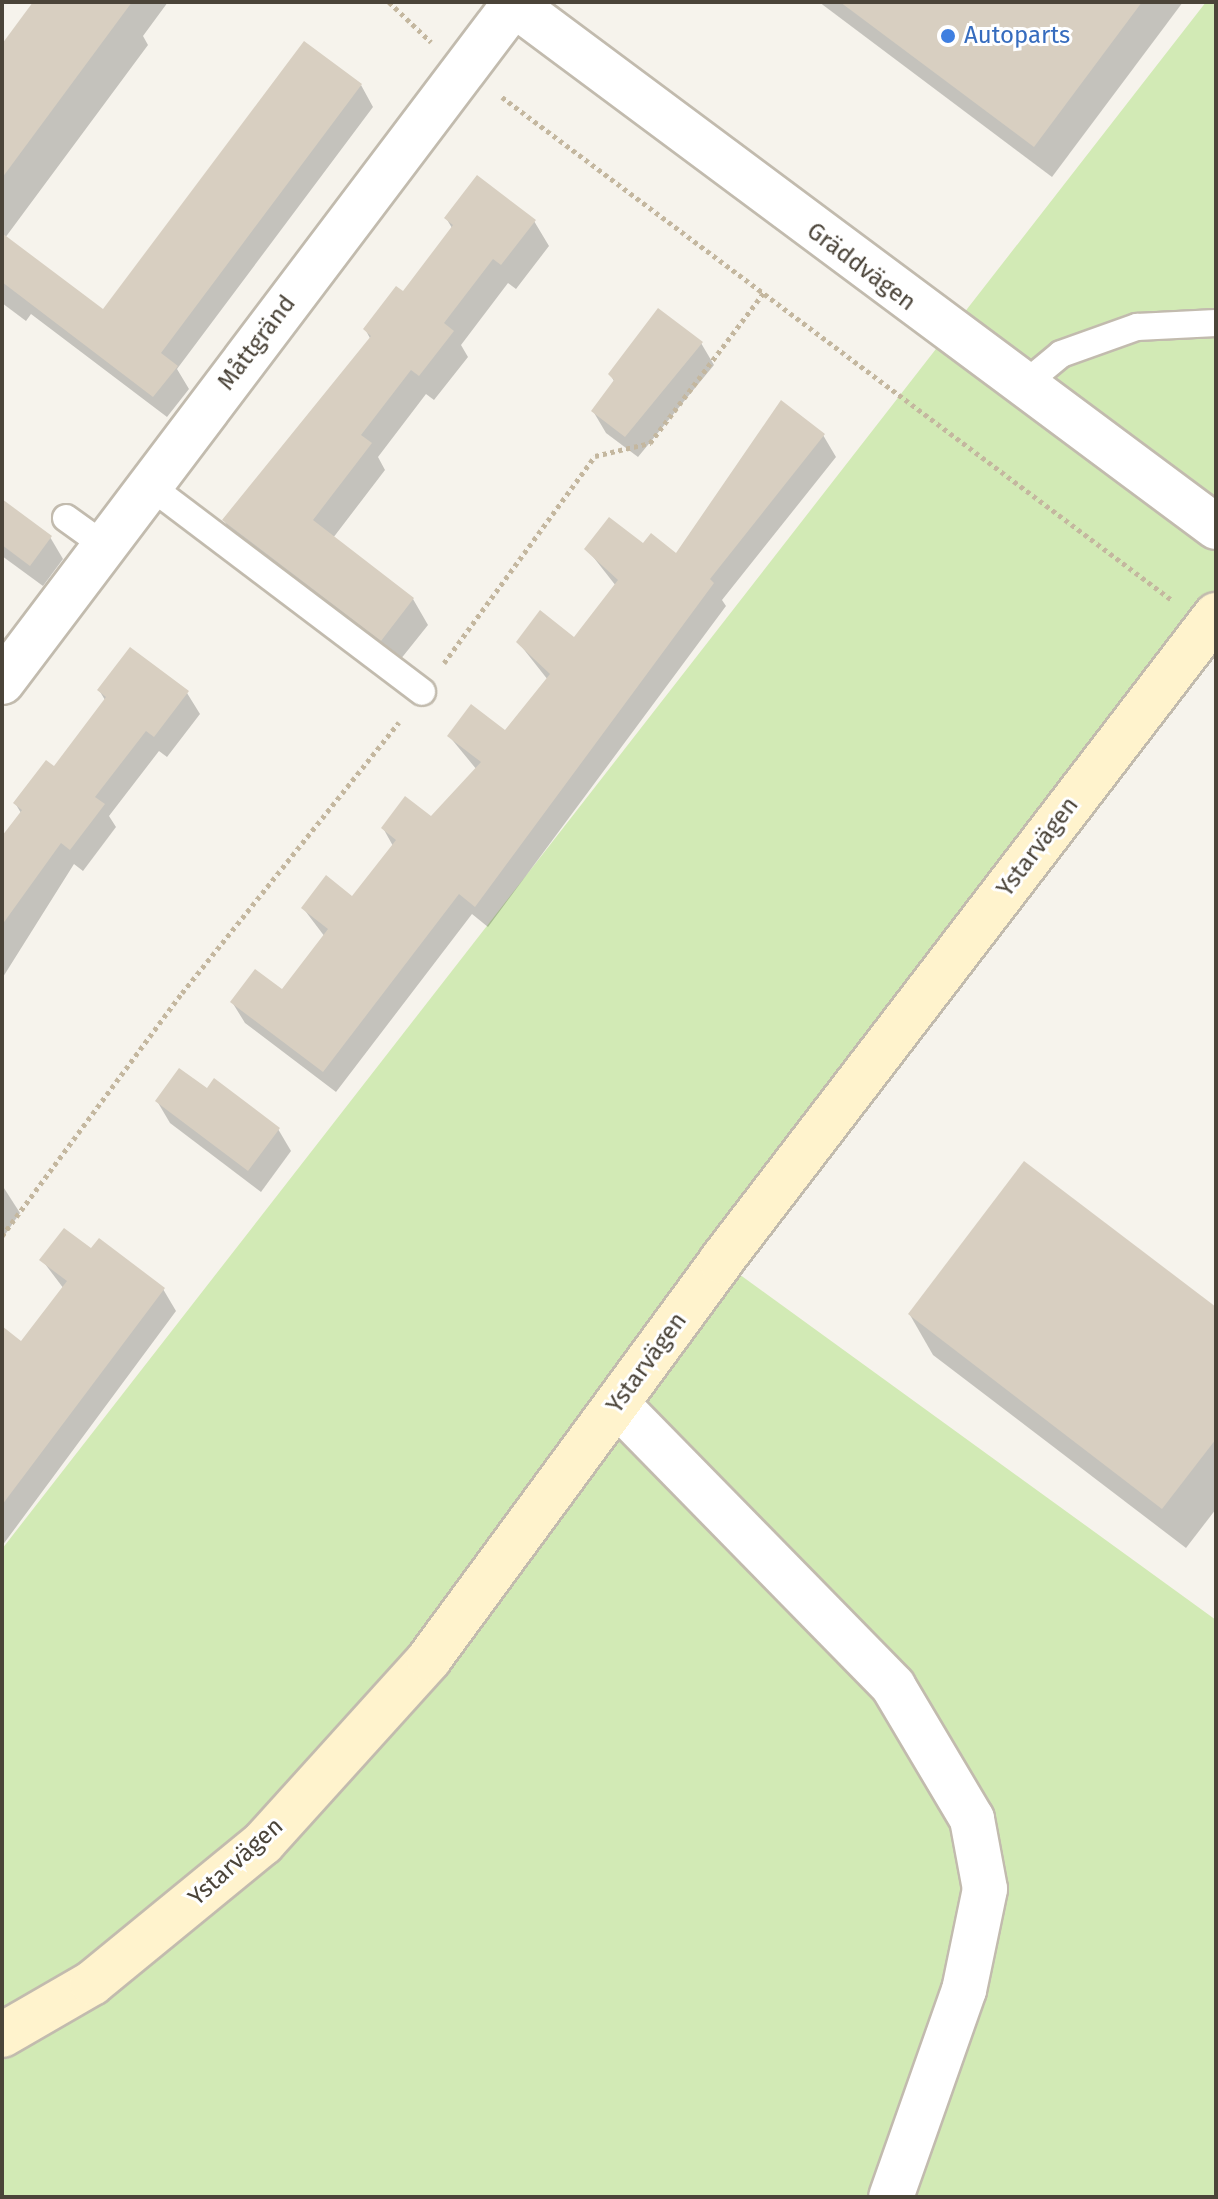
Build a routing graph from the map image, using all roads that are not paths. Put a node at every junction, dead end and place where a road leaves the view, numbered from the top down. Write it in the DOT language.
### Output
graph roads {
  1 [pos="513,3"];
  2 [pos="1216,323"];
  3 [pos="1020,388"];
  4 [pos="150,486"];
  5 [pos="66,518"];
  6 [pos="1216,527"];
  7 [pos="105,546"];
  8 [pos="1212,620"];
  9 [pos="2,682"];
  10 [pos="422,692"];
  11 [pos="617,1404"];
  12 [pos="2,2035"];
  13 [pos="891,2197"];
  1 -- 3 [label="street, Gräddvägen"];
  1 -- 4 [label="street, Måttgränd"];
  2 -- 3 [label="lane"];
  3 -- 6 [label="street, Gräddvägen"];
  4 -- 7 [label="street, Måttgränd"];
  4 -- 10 [label="lane"];
  5 -- 7 [label="lane"];
  7 -- 9 [label="street, Måttgränd"];
  8 -- 11 [label="street, Ystarvägen"];
  11 -- 12 [label="street, Ystarvägen"];
  11 -- 13 [label="street"];
}
